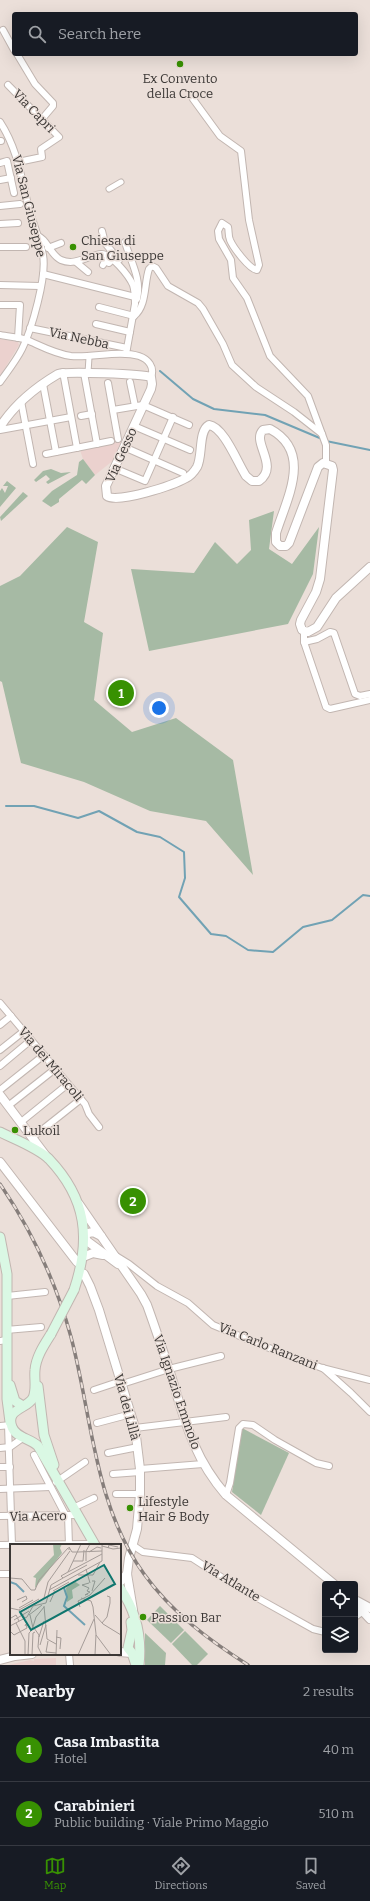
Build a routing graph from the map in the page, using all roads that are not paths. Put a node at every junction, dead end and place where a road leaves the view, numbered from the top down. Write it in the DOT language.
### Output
graph roads {
  1 [pos="3,30"];
  2 [pos="12,46"];
  3 [pos="18,56"];
  4 [pos="8,85"];
  5 [pos="193,99"];
  6 [pos="42,119"];
  7 [pos="0,123"];
  8 [pos="18,162"];
  9 [pos="0,163"];
  10 [pos="11,178"];
  11 [pos="0,180"];
  12 [pos="121,182"];
  13 [pos="109,189"];
  14 [pos="14,193"];
  15 [pos="20,204"];
  16 [pos="0,206"];
  17 [pos="18,223"];
  18 [pos="0,224"];
  19 [pos="102,231"];
  20 [pos="38,236"];
  21 [pos="125,242"];
  22 [pos="61,243"];
  23 [pos="0,247"];
  24 [pos="26,247"];
  25 [pos="48,248"];
  26 [pos="113,259"];
  27 [pos="76,262"];
  28 [pos="103,265"];
  29 [pos="88,272"];
  30 [pos="43,274"];
  31 [pos="0,285"];
  32 [pos="132,285"];
  33 [pos="40,286"];
  34 [pos="135,296"];
  35 [pos="135,304"];
  36 [pos="0,305"];
  37 [pos="99,307"];
  38 [pos="134,316"];
  39 [pos="96,324"];
  40 [pos="30,328"];
  41 [pos="130,332"];
  42 [pos="0,335"];
  43 [pos="18,338"];
  44 [pos="26,340"];
  45 [pos="127,351"];
  46 [pos="89,357"];
  47 [pos="63,372"];
  48 [pos="86,373"];
  49 [pos="151,377"];
  50 [pos="0,382"];
  51 [pos="130,382"];
  52 [pos="108,383"];
  53 [pos="43,384"];
  54 [pos="21,402"];
  55 [pos="139,406"];
  56 [pos="113,410"];
  57 [pos="92,414"];
  58 [pos="81,416"];
  59 [pos="71,417"];
  60 [pos="173,418"];
  61 [pos="50,421"];
  62 [pos="26,425"];
  63 [pos="189,425"];
  64 [pos="134,426"];
  65 [pos="0,427"];
  66 [pos="0,430"];
  67 [pos="322,434"];
  68 [pos="118,439"];
  69 [pos="163,439"];
  70 [pos="111,441"];
  71 [pos="97,444"];
  72 [pos="124,447"];
  73 [pos="76,448"];
  74 [pos="190,450"];
  75 [pos="56,452"];
  76 [pos="46,454"];
  77 [pos="154,460"];
  78 [pos="326,463"];
  79 [pos="33,464"];
  80 [pos="114,468"];
  81 [pos="186,474"];
  82 [pos="370,567"];
  83 [pos="304,632"];
  84 [pos="304,642"];
  85 [pos="370,694"];
  86 [pos="370,700"];
  87 [pos="0,1003"];
  88 [pos="11,1016"];
  89 [pos="0,1025"];
  90 [pos="24,1031"];
  91 [pos="31,1040"];
  92 [pos="0,1050"];
  93 [pos="44,1055"];
  94 [pos="0,1066"];
  95 [pos="55,1069"];
  96 [pos="68,1084"];
  97 [pos="0,1090"];
  98 [pos="0,1095"];
  99 [pos="81,1099"];
  100 [pos="8,1106"];
  101 [pos="21,1122"];
  102 [pos="99,1127"];
  103 [pos="0,1132"];
  104 [pos="33,1137"];
  105 [pos="48,1158"];
  106 [pos="0,1162"];
  107 [pos="78,1203"];
  108 [pos="84,1234"];
  109 [pos="102,1236"];
  110 [pos="0,1237"];
  111 [pos="110,1255"];
  112 [pos="80,1260"];
  113 [pos="84,1274"];
  114 [pos="45,1292"];
  115 [pos="4,1298"];
  116 [pos="4,1324"];
  117 [pos="41,1328"];
  118 [pos="3,1341"];
  119 [pos="222,1356"];
  120 [pos="38,1360"];
  121 [pos="169,1368"];
  122 [pos="322,1368"];
  123 [pos="7,1371"];
  124 [pos="370,1380"];
  125 [pos="122,1382"];
  126 [pos="94,1390"];
  127 [pos="24,1406"];
  128 [pos="370,1412"];
  129 [pos="131,1414"];
  130 [pos="226,1417"];
  131 [pos="42,1419"];
  132 [pos="185,1421"];
  133 [pos="97,1423"];
  134 [pos="10,1425"];
  135 [pos="0,1426"];
  136 [pos="135,1428"];
  137 [pos="25,1437"];
  138 [pos="10,1447"];
  139 [pos="138,1447"];
  140 [pos="0,1448"];
  141 [pos="108,1453"];
  142 [pos="34,1455"];
  143 [pos="85,1462"];
  144 [pos="203,1464"];
  145 [pos="10,1466"];
  146 [pos="329,1466"];
  147 [pos="0,1467"];
  148 [pos="140,1471"];
  149 [pos="113,1474"];
  150 [pos="58,1480"];
  151 [pos="50,1487"];
  152 [pos="0,1489"];
  153 [pos="11,1489"];
  154 [pos="116,1494"];
  155 [pos="140,1494"];
  156 [pos="226,1495"];
  157 [pos="94,1498"];
  158 [pos="71,1514"];
  159 [pos="0,1516"];
  160 [pos="12,1516"];
  161 [pos="0,1544"];
  162 [pos="12,1544"];
  163 [pos="69,1544"];
  164 [pos="94,1544"];
  165 [pos="134,1546"];
  166 [pos="127,1574"];
  167 [pos="121,1581"];
  168 [pos="330,1581"];
  169 [pos="121,1590"];
  170 [pos="121,1595"];
  171 [pos="358,1603"];
  172 [pos="366,1610"];
  173 [pos="135,1616"];
  174 [pos="370,1619"];
  175 [pos="322,1631"];
  176 [pos="132,1647"];
  177 [pos="121,1652"];
  178 [pos="15,1655"];
  179 [pos="69,1655"];
  180 [pos="1,1659"];
  181 [pos="70,1665"];
  182 [pos="136,1665"];
  183 [pos="139,1665"];
  1 -- 2 [label="street"];
  3 -- 6 [label="street"];
  4 -- 6 [label="street, Via Capri"];
  5 -- 67 [label="street"];
  6 -- 8 [label="street, Via Capri"];
  7 -- 8 [label="street, Via San Giuseppe"];
  8 -- 20 [label="street, Via San Giuseppe"];
  9 -- 10 [label="street"];
  10 -- 11 [label="street"];
  10 -- 14 [label="street"];
  12 -- 13 [label="street"];
  15 -- 16 [label="street"];
  17 -- 18 [label="street"];
  19 -- 32 [label="street"];
  20 -- 25 [label="street"];
  20 -- 30 [label="street, Via San Giuseppe"];
  21 -- 35 [label="street"];
  22 -- 25 [label="street"];
  23 -- 24 [label="street"];
  25 -- 27 [label="street"];
  26 -- 27 [label="street"];
  26 -- 28 [label="street"];
  26 -- 32 [label="street"];
  27 -- 29 [label="street"];
  30 -- 33 [label="street, Via San Giuseppe"];
  30 -- 34 [label="street"];
  31 -- 33 [label="street"];
  32 -- 34 [label="street"];
  33 -- 40 [label="street, Via San Giuseppe"];
  34 -- 35 [label="street"];
  35 -- 38 [label="street"];
  36 -- 43 [label="street"];
  37 -- 38 [label="street"];
  38 -- 41 [label="street"];
  38 -- 67 [label="street"];
  39 -- 41 [label="street"];
  40 -- 44 [label="street, Via San Giuseppe"];
  40 -- 45 [label="street, Via Nebba"];
  41 -- 45 [label="street"];
  42 -- 43 [label="street"];
  43 -- 44 [label="street"];
  44 -- 46 [label="street"];
  44 -- 50 [label="street, Via San Giuseppe"];
  45 -- 46 [label="street"];
  45 -- 49 [label="street, Via Nebba"];
  46 -- 48 [label="street"];
  47 -- 48 [label="street"];
  47 -- 53 [label="street"];
  47 -- 59 [label="street"];
  48 -- 49 [label="street"];
  48 -- 57 [label="street"];
  49 -- 55 [label="street, Via Gesso"];
  51 -- 55 [label="street"];
  52 -- 56 [label="street"];
  53 -- 54 [label="street"];
  53 -- 61 [label="street"];
  54 -- 62 [label="street"];
  54 -- 65 [label="street"];
  55 -- 56 [label="street"];
  55 -- 60 [label="street"];
  55 -- 64 [label="street, Via Gesso"];
  56 -- 68 [label="street"];
  57 -- 58 [label="street"];
  57 -- 71 [label="street"];
  59 -- 61 [label="street"];
  59 -- 73 [label="street"];
  60 -- 63 [label="street"];
  60 -- 69 [label="street"];
  61 -- 62 [label="street"];
  61 -- 75 [label="street"];
  62 -- 66 [label="street"];
  62 -- 79 [label="street"];
  64 -- 69 [label="street"];
  64 -- 72 [label="street, Via Gesso"];
  67 -- 78 [label="street"];
  69 -- 74 [label="street"];
  69 -- 77 [label="street"];
  70 -- 71 [label="street"];
  71 -- 73 [label="street"];
  72 -- 77 [label="street"];
  72 -- 80 [label="street, Via Gesso"];
  73 -- 75 [label="street"];
  75 -- 76 [label="street"];
  77 -- 80 [label="street"];
  77 -- 81 [label="street"];
  78 -- 81 [label="street"];
  78 -- 83 [label="street"];
  80 -- 81 [label="street, Via Gesso"];
  82 -- 83 [label="street"];
  83 -- 84 [label="street"];
  84 -- 85 [label="street"];
  84 -- 86 [label="street"];
  87 -- 88 [label="street, Via dei Miracoli"];
  88 -- 89 [label="street"];
  88 -- 90 [label="street, Via dei Miracoli"];
  90 -- 91 [label="street, Via dei Miracoli"];
  90 -- 92 [label="street"];
  91 -- 93 [label="street, Via dei Miracoli"];
  91 -- 94 [label="street"];
  93 -- 95 [label="street, Via dei Miracoli"];
  93 -- 97 [label="street"];
  95 -- 96 [label="street, Via dei Miracoli"];
  95 -- 100 [label="street"];
  96 -- 99 [label="street, Via dei Miracoli"];
  96 -- 101 [label="street"];
  98 -- 100 [label="street"];
  99 -- 102 [label="street, Via dei Miracoli"];
  99 -- 104 [label="street"];
  100 -- 101 [label="street"];
  101 -- 104 [label="street"];
  103 -- 105 [label="main road"];
  104 -- 105 [label="street"];
  105 -- 107 [label="main road"];
  106 -- 112 [label="street"];
  107 -- 108 [label="main road"];
  107 -- 109 [label="street"];
  108 -- 109 [label="street"];
  108 -- 111 [label="street"];
  108 -- 112 [label="main road"];
  109 -- 111 [label="street"];
  110 -- 115 [label="main road"];
  111 -- 112 [label="street"];
  111 -- 121 [label="street, Via Ignazio Emmolo"];
  111 -- 122 [label="street, Via Carlo Ranzani"];
  112 -- 120 [label="main road, bridge"];
  113 -- 125 [label="street, Via dei Lillà"];
  114 -- 115 [label="street"];
  115 -- 116 [label="main road"];
  116 -- 117 [label="street"];
  116 -- 118 [label="main road"];
  118 -- 123 [label="main road"];
  119 -- 121 [label="street"];
  120 -- 127 [label="main road"];
  120 -- 131 [label="main road"];
  121 -- 125 [label="street"];
  121 -- 132 [label="street, Via Ignazio Emmolo"];
  122 -- 124 [label="street, Via Carlo Ranzani"];
  122 -- 128 [label="street"];
  123 -- 127 [label="main road"];
  123 -- 134 [label="main road"];
  125 -- 126 [label="street"];
  125 -- 129 [label="street, Via dei Lillà"];
  127 -- 131 [label="main road"];
  127 -- 134 [label="main road"];
  129 -- 133 [label="street"];
  129 -- 136 [label="street, Via dei Lillà"];
  130 -- 132 [label="street"];
  131 -- 137 [label="main road"];
  131 -- 150 [label="main road"];
  132 -- 136 [label="street"];
  132 -- 144 [label="street, Via Ignazio Emmolo"];
  134 -- 135 [label="street"];
  134 -- 137 [label="main road"];
  134 -- 138 [label="street"];
  136 -- 139 [label="street, Via dei Lillà"];
  137 -- 138 [label="street"];
  137 -- 150 [label="main road"];
  138 -- 140 [label="street"];
  138 -- 145 [label="street"];
  139 -- 141 [label="street"];
  139 -- 148 [label="street, Via dei Lillà"];
  142 -- 151 [label="street"];
  143 -- 150 [label="street"];
  144 -- 148 [label="street"];
  144 -- 156 [label="street, Via Ignazio Emmolo"];
  145 -- 147 [label="street"];
  145 -- 153 [label="street"];
  146 -- 156 [label="street"];
  148 -- 149 [label="street"];
  148 -- 155 [label="street, Via dei Lillà"];
  150 -- 151 [label="street"];
  150 -- 158 [label="main road"];
  151 -- 153 [label="street"];
  151 -- 158 [label="street"];
  152 -- 153 [label="street"];
  153 -- 160 [label="street"];
  154 -- 155 [label="street"];
  155 -- 165 [label="street, Via dei Lillà"];
  156 -- 168 [label="street, Via Ignazio Emmolo"];
  157 -- 158 [label="street"];
  158 -- 160 [label="street, Via Acero"];
  158 -- 163 [label="street"];
  158 -- 164 [label="main road"];
  159 -- 160 [label="street, Via Acero"];
  160 -- 162 [label="street"];
  161 -- 162 [label="street"];
  165 -- 166 [label="street, Via dei Lillà"];
  165 -- 175 [label="street, Via Atlante"];
  166 -- 167 [label="street"];
  166 -- 173 [label="street, Via dei Lillà"];
  169 -- 173 [label="main road"];
  170 -- 176 [label="main road"];
  171 -- 172 [label="street"];
  172 -- 174 [label="street"];
  173 -- 176 [label="main road"];
  176 -- 177 [label="street"];
  176 -- 182 [label="main road"];
  176 -- 183 [label="main road"];
  178 -- 180 [label="street"];
  179 -- 181 [label="street"];
}
